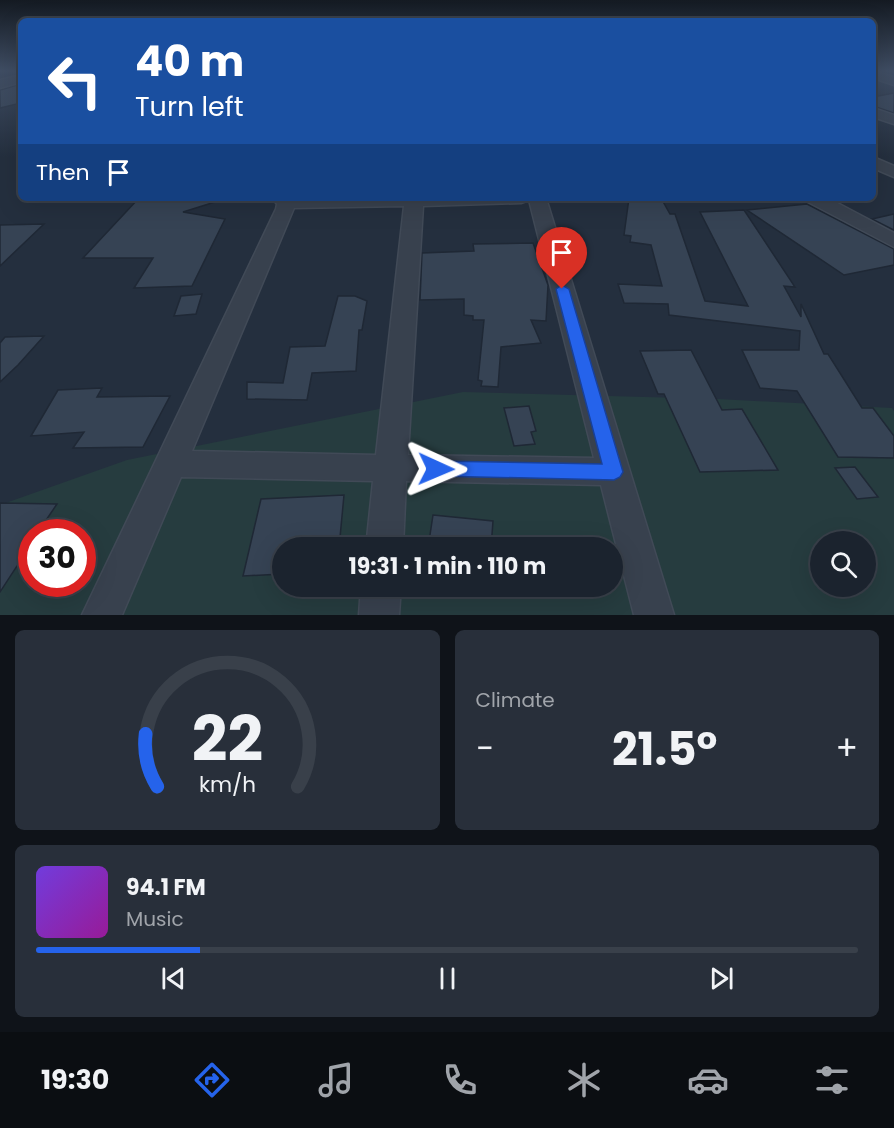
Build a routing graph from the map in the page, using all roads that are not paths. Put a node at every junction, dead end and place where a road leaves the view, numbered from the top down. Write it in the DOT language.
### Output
graph roads {
  1 [pos="876,113"];
  2 [pos="894,120"];
  3 [pos="876,164"];
  4 [pos="894,173"];
  5 [pos="876,178"];
  6 [pos="283,201"];
  7 [pos="414,201"];
  8 [pos="538,201"];
  9 [pos="820,201"];
  10 [pos="894,241"];
  11 [pos="170,464"];
  12 [pos="391,468"];
  13 [pos="614,472"];
  14 [pos="385,537"];
  15 [pos="380,597"];
  16 [pos="102,615"];
  17 [pos="379,615"];
  18 [pos="654,615"];
  1 -- 2 [label="street"];
  3 -- 4 [label="street"];
  4 -- 5 [label="street"];
  6 -- 11 [label="street"];
  7 -- 12 [label="street"];
  8 -- 13 [label="street"];
  9 -- 10 [label="street"];
  11 -- 12 [label="street"];
  11 -- 16 [label="street"];
  12 -- 13 [label="street"];
  12 -- 14 [label="street"];
  13 -- 18 [label="street"];
  15 -- 17 [label="street"];
}
